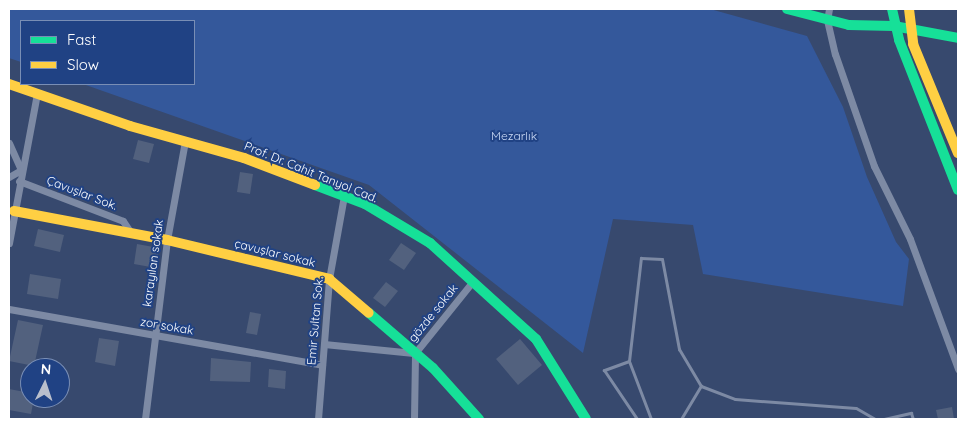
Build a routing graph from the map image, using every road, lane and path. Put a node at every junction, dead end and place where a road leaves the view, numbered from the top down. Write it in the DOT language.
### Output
graph roads {
  1 [pos="787,9"];
  2 [pos="829,9"];
  3 [pos="892,9"];
  4 [pos="908,9"];
  5 [pos="828,20"];
  6 [pos="894,26"];
  7 [pos="911,28"];
  8 [pos="958,38"];
  9 [pos="9,84"];
  10 [pos="37,94"];
  11 [pos="185,141"];
  12 [pos="9,143"];
  13 [pos="958,153"];
  14 [pos="21,170"];
  15 [pos="9,177"];
  16 [pos="19,182"];
  17 [pos="958,190"];
  18 [pos="344,196"];
  19 [pos="14,210"];
  20 [pos="131,233"];
  21 [pos="167,240"];
  22 [pos="9,243"];
  23 [pos="329,278"];
  24 [pos="472,281"];
  25 [pos="9,309"];
  26 [pos="155,335"];
  27 [pos="324,344"];
  28 [pos="415,353"];
  29 [pos="629,361"];
  30 [pos="322,365"];
  31 [pos="958,369"];
  32 [pos="701,386"];
  33 [pos="145,419"];
  34 [pos="318,419"];
  35 [pos="414,419"];
  36 [pos="479,419"];
  37 [pos="586,419"];
  38 [pos="637,419"];
  39 [pos="651,419"];
  40 [pos="681,419"];
  41 [pos="875,419"];
  42 [pos="884,419"];
  43 [pos="913,419"];
  1 -- 5 [label="street"];
  2 -- 5 [label="street"];
  3 -- 6 [label="street"];
  4 -- 7 [label="street"];
  5 -- 6 [label="street"];
  5 -- 31 [label="street"];
  6 -- 7 [label="street"];
  6 -- 17 [label="street"];
  7 -- 8 [label="street"];
  7 -- 13 [label="street"];
  9 -- 10 [label="street, Prof. Dr. Cahit Tanyol Cad."];
  10 -- 11 [label="street, Prof. Dr. Cahit Tanyol Cad."];
  10 -- 14 [label="street"];
  11 -- 18 [label="street, Prof. Dr. Cahit Tanyol Cad."];
  11 -- 21 [label="street, karayılan sokak"];
  12 -- 14 [label="street"];
  14 -- 15 [label="street"];
  14 -- 16 [label="street"];
  16 -- 19 [label="street"];
  16 -- 20 [label="street, Çavuşlar Sok."];
  18 -- 23 [label="street, Emir Sultan Sok."];
  18 -- 24 [label="street, Prof. Dr. Cahit Tanyol Cad."];
  19 -- 20 [label="street, çavuşlar sokak"];
  19 -- 22 [label="street"];
  20 -- 21 [label="street, çavuşlar sokak"];
  21 -- 23 [label="street, çavuşlar sokak"];
  21 -- 26 [label="street, karayılan sokak"];
  23 -- 27 [label="street, Emir Sultan Sok."];
  23 -- 28 [label="street, çavuşlar sokak"];
  24 -- 28 [label="street, gözde sokak"];
  24 -- 37 [label="street, Prof. Dr. Cahit Tanyol Cad."];
  25 -- 26 [label="street, zor sokak"];
  26 -- 30 [label="street, zor sokak"];
  26 -- 33 [label="street, karayılan sokak"];
  27 -- 28 [label="street"];
  27 -- 30 [label="street, Emir Sultan Sok."];
  28 -- 35 [label="street, gözde sokak"];
  28 -- 36 [label="street, çavuşlar sokak"];
  29 -- 32 [label="lane"];
  29 -- 38 [label="lane"];
  29 -- 39 [label="lane"];
  30 -- 34 [label="street, Emir Sultan Sok."];
  32 -- 40 [label="lane"];
  32 -- 41 [label="lane"];
  42 -- 43 [label="lane"];
}
